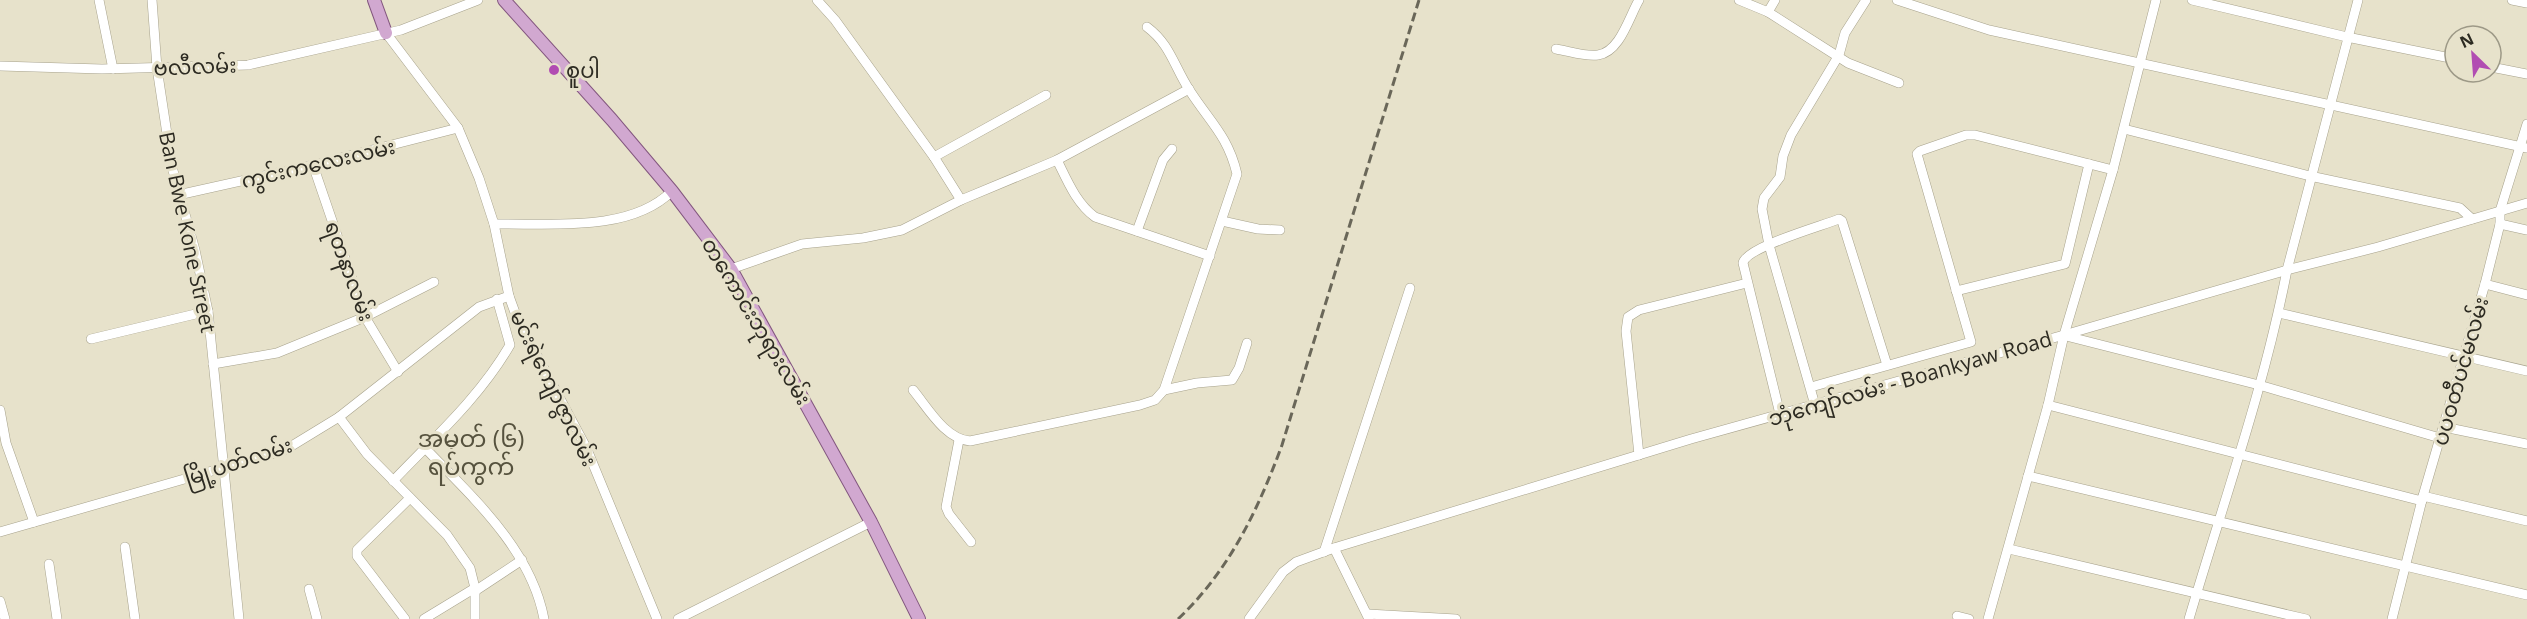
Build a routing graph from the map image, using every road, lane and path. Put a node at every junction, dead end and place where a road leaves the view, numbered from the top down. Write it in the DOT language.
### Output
graph roads {
  1 [pos="99,0"];
  2 [pos="152,0"];
  3 [pos="374,0"];
  4 [pos="478,0"];
  5 [pos="504,0"];
  6 [pos="817,0"];
  7 [pos="1639,0"];
  8 [pos="1739,0"];
  9 [pos="1775,0"];
  10 [pos="1866,0"];
  11 [pos="1897,0"];
  12 [pos="2156,0"];
  13 [pos="2192,0"];
  14 [pos="2358,0"];
  15 [pos="2511,0"];
  16 [pos="2527,3"];
  17 [pos="1768,12"];
  18 [pos="1146,27"];
  19 [pos="386,33"];
  20 [pos="2347,37"];
  21 [pos="1556,49"];
  22 [pos="1839,55"];
  23 [pos="2443,57"];
  24 [pos="2139,64"];
  25 [pos="0,66"];
  26 [pos="157,68"];
  27 [pos="113,69"];
  28 [pos="2503,69"];
  29 [pos="2527,74"];
  30 [pos="1899,83"];
  31 [pos="1188,89"];
  32 [pos="1046,95"];
  33 [pos="2329,106"];
  34 [pos="2527,123"];
  35 [pos="458,128"];
  36 [pos="2124,129"];
  37 [pos="2524,147"];
  38 [pos="1172,148"];
  39 [pos="934,157"];
  40 [pos="1057,160"];
  41 [pos="2090,164"];
  42 [pos="313,165"];
  43 [pos="2113,170"];
  44 [pos="2310,177"];
  45 [pos="672,192"];
  46 [pos="178,195"];
  47 [pos="961,200"];
  48 [pos="2527,203"];
  49 [pos="2500,211"];
  50 [pos="2472,219"];
  51 [pos="1222,220"];
  52 [pos="494,224"];
  53 [pos="2500,224"];
  54 [pos="1280,230"];
  55 [pos="2527,230"];
  56 [pos="1137,231"];
  57 [pos="1769,244"];
  58 [pos="1210,256"];
  59 [pos="2065,264"];
  60 [pos="2084,268"];
  61 [pos="731,269"];
  62 [pos="2287,270"];
  63 [pos="434,282"];
  64 [pos="1747,283"];
  65 [pos="2485,284"];
  66 [pos="1410,288"];
  67 [pos="1956,291"];
  68 [pos="2527,295"];
  69 [pos="509,296"];
  70 [pos="497,299"];
  71 [pos="208,310"];
  72 [pos="2279,313"];
  73 [pos="365,317"];
  74 [pos="2064,335"];
  75 [pos="91,339"];
  76 [pos="1971,342"];
  77 [pos="1247,343"];
  78 [pos="2465,357"];
  79 [pos="1975,360"];
  80 [pos="213,364"];
  81 [pos="1887,366"];
  82 [pos="2527,371"];
  83 [pos="398,372"];
  84 [pos="2259,385"];
  85 [pos="1811,387"];
  86 [pos="913,390"];
  87 [pos="1164,390"];
  88 [pos="1815,405"];
  89 [pos="2048,405"];
  90 [pos="0,410"];
  91 [pos="1780,414"];
  92 [pos="339,417"];
  93 [pos="2444,427"];
  94 [pos="2440,438"];
  95 [pos="958,440"];
  96 [pos="2527,444"];
  97 [pos="425,448"];
  98 [pos="2241,453"];
  99 [pos="1639,455"];
  100 [pos="225,468"];
  101 [pos="2028,476"];
  102 [pos="393,481"];
  103 [pos="410,498"];
  104 [pos="2422,499"];
  105 [pos="2527,521"];
  106 [pos="34,522"];
  107 [pos="871,522"];
  108 [pos="2217,522"];
  109 [pos="0,532"];
  110 [pos="971,542"];
  111 [pos="124,547"];
  112 [pos="1334,548"];
  113 [pos="2008,549"];
  114 [pos="1323,552"];
  115 [pos="522,560"];
  116 [pos="49,564"];
  117 [pos="2405,566"];
  118 [pos="309,589"];
  119 [pos="475,589"];
  120 [pos="2197,593"];
  121 [pos="2527,595"];
  122 [pos="0,601"];
  123 [pos="1958,615"];
  124 [pos="1369,616"];
  125 [pos="1418,618"];
  126 [pos="5,619"];
  127 [pos="57,619"];
  128 [pos="135,619"];
  129 [pos="239,619"];
  130 [pos="317,619"];
  131 [pos="405,619"];
  132 [pos="424,619"];
  133 [pos="475,619"];
  134 [pos="544,619"];
  135 [pos="657,619"];
  136 [pos="678,619"];
  137 [pos="920,619"];
  138 [pos="1249,619"];
  139 [pos="1456,619"];
  140 [pos="1970,619"];
  141 [pos="1988,619"];
  142 [pos="2189,619"];
  143 [pos="2306,619"];
  144 [pos="2392,619"];
  1 -- 27 [label="street"];
  2 -- 26 [label="street, Ban Bwe Kone Street"];
  3 -- 19 [label="main road"];
  4 -- 19 [label="street, ဗလီလမ်း"];
  5 -- 45 [label="main road, တကောင်းဘုရားလမ်း"];
  6 -- 39 [label="street"];
  7 -- 21 [label="street"];
  8 -- 17 [label="street"];
  9 -- 17 [label="street"];
  10 -- 22 [label="street"];
  11 -- 24 [label="street"];
  12 -- 24 [label="street"];
  13 -- 20 [label="street"];
  14 -- 20 [label="street"];
  15 -- 16 [label="street"];
  17 -- 22 [label="street"];
  18 -- 31 [label="street"];
  19 -- 26 [label="street, ဗလီလမ်း"];
  19 -- 35 [label="street, မင်းရဲကျော်ဇွာလမ်း"];
  20 -- 23 [label="street"];
  20 -- 33 [label="street"];
  22 -- 30 [label="street"];
  22 -- 57 [label="street"];
  24 -- 33 [label="street"];
  24 -- 36 [label="street"];
  25 -- 27 [label="street, ဗလီလမ်း"];
  26 -- 27 [label="street, ဗလီလမ်း"];
  26 -- 46 [label="street, Ban Bwe Kone Street"];
  28 -- 29 [label="street"];
  31 -- 40 [label="street"];
  31 -- 51 [label="street"];
  32 -- 39 [label="street"];
  33 -- 37 [label="street"];
  33 -- 44 [label="street"];
  34 -- 37 [label="street, ပပဝတီပင်မလမ်း"];
  35 -- 42 [label="street, ကွင်းကလေးလမ်း"];
  35 -- 52 [label="street, မင်းရဲကျော်ဇွာလမ်း"];
  36 -- 43 [label="street"];
  36 -- 44 [label="street"];
  37 -- 49 [label="street, ပပဝတီပင်မလမ်း"];
  38 -- 56 [label="street"];
  39 -- 47 [label="street"];
  40 -- 47 [label="street"];
  40 -- 56 [label="street"];
  41 -- 43 [label="street"];
  41 -- 59 [label="street"];
  41 -- 67 [label="street"];
  42 -- 46 [label="street, ကွင်းကလေးလမ်း"];
  42 -- 73 [label="street, ရတနာလမ်း"];
  43 -- 60 [label="street"];
  44 -- 50 [label="street"];
  44 -- 62 [label="street"];
  45 -- 52 [label="street"];
  45 -- 61 [label="main road, တကောင်းဘုရားလမ်း"];
  46 -- 71 [label="street, Ban Bwe Kone Street"];
  47 -- 61 [label="street"];
  48 -- 49 [label="street, ဘုံကျော်လမ်း - Boankyaw Road"];
  49 -- 50 [label="street, ဘုံကျော်လမ်း - Boankyaw Road"];
  49 -- 53 [label="street, ပပဝတီပင်မလမ်း"];
  50 -- 62 [label="street, ဘုံကျော်လမ်း - Boankyaw Road"];
  51 -- 54 [label="street"];
  51 -- 58 [label="street"];
  52 -- 69 [label="street, မင်းရဲကျော်ဇွာလမ်း"];
  53 -- 55 [label="street"];
  53 -- 65 [label="street, ပပဝတီပင်မလမ်း"];
  56 -- 58 [label="street"];
  57 -- 64 [label="street"];
  57 -- 81 [label="street"];
  57 -- 85 [label="street"];
  58 -- 87 [label="street"];
  59 -- 60 [label="street"];
  59 -- 67 [label="street"];
  60 -- 74 [label="street"];
  61 -- 107 [label="main road, တကောင်းဘုရားလမ်း"];
  62 -- 72 [label="street"];
  62 -- 74 [label="street, ဘုံကျော်လမ်း - Boankyaw Road"];
  63 -- 73 [label="street"];
  64 -- 91 [label="street"];
  64 -- 99 [label="street"];
  65 -- 68 [label="street"];
  65 -- 78 [label="street, ပပဝတီပင်မလမ်း"];
  66 -- 114 [label="street"];
  67 -- 76 [label="street"];
  69 -- 70 [label="street, မြို့ပတ်လမ်း"];
  69 -- 135 [label="street, မင်းရဲကျော်ဇွာလမ်း"];
  70 -- 83 [label="street, မြို့ပတ်လမ်း"];
  70 -- 97 [label="street"];
  71 -- 75 [label="street"];
  71 -- 80 [label="street, Ban Bwe Kone Street"];
  72 -- 78 [label="street"];
  72 -- 84 [label="street"];
  73 -- 80 [label="street"];
  73 -- 83 [label="street, ရတနာလမ်း"];
  74 -- 79 [label="street, ဘုံကျော်လမ်း - Boankyaw Road"];
  74 -- 84 [label="street"];
  74 -- 89 [label="street"];
  76 -- 79 [label="street"];
  76 -- 81 [label="street"];
  77 -- 87 [label="street"];
  78 -- 82 [label="street"];
  78 -- 93 [label="street, ပပဝတီပင်မလမ်း"];
  79 -- 88 [label="street, ဘုံကျော်လမ်း - Boankyaw Road"];
  80 -- 100 [label="street, Ban Bwe Kone Street"];
  81 -- 85 [label="street"];
  83 -- 92 [label="street, မြို့ပတ်လမ်း"];
  84 -- 94 [label="street"];
  84 -- 98 [label="street"];
  85 -- 88 [label="street"];
  86 -- 95 [label="street"];
  87 -- 95 [label="street"];
  88 -- 91 [label="street, ဘုံကျော်လမ်း - Boankyaw Road"];
  89 -- 98 [label="street"];
  89 -- 101 [label="street"];
  90 -- 106 [label="street"];
  91 -- 99 [label="street, ဘုံကျော်လမ်း - Boankyaw Road"];
  92 -- 100 [label="street, မြို့ပတ်လမ်း"];
  92 -- 102 [label="street"];
  93 -- 94 [label="street, ပပဝတီပင်မလမ်း"];
  93 -- 96 [label="street"];
  94 -- 104 [label="street, ပပဝတီပင်မလမ်း"];
  95 -- 110 [label="street"];
  97 -- 102 [label="street"];
  97 -- 115 [label="street"];
  98 -- 104 [label="street"];
  98 -- 108 [label="street"];
  99 -- 112 [label="street, ဘုံကျော်လမ်း - Boankyaw Road"];
  100 -- 106 [label="street, မြို့ပတ်လမ်း"];
  100 -- 129 [label="street, Ban Bwe Kone Street"];
  101 -- 108 [label="street"];
  101 -- 113 [label="street"];
  102 -- 103 [label="street"];
  103 -- 119 [label="street"];
  103 -- 131 [label="street"];
  104 -- 105 [label="street"];
  104 -- 117 [label="street, ပပဝတီပင်မလမ်း"];
  106 -- 109 [label="street, မြို့ပတ်လမ်း"];
  107 -- 136 [label="street"];
  107 -- 137 [label="main road, တကောင်းဘုရားလမ်း"];
  108 -- 117 [label="street"];
  108 -- 120 [label="street"];
  111 -- 128 [label="street"];
  112 -- 114 [label="street, ဘုံကျော်လမ်း - Boankyaw Road"];
  112 -- 124 [label="street"];
  113 -- 120 [label="street"];
  113 -- 141 [label="street"];
  114 -- 138 [label="street, ဘုံကျော်လမ်း - Boankyaw Road"];
  115 -- 119 [label="street"];
  115 -- 134 [label="street"];
  116 -- 127 [label="street"];
  117 -- 121 [label="street"];
  117 -- 144 [label="street, ပပဝတီပင်မလမ်း"];
  118 -- 130 [label="street"];
  119 -- 132 [label="street"];
  119 -- 133 [label="street"];
  120 -- 142 [label="street"];
  120 -- 143 [label="street"];
  122 -- 126 [label="street"];
  123 -- 140 [label="street"];
  124 -- 125 [label="street"];
  125 -- 139 [label="street"];
}
